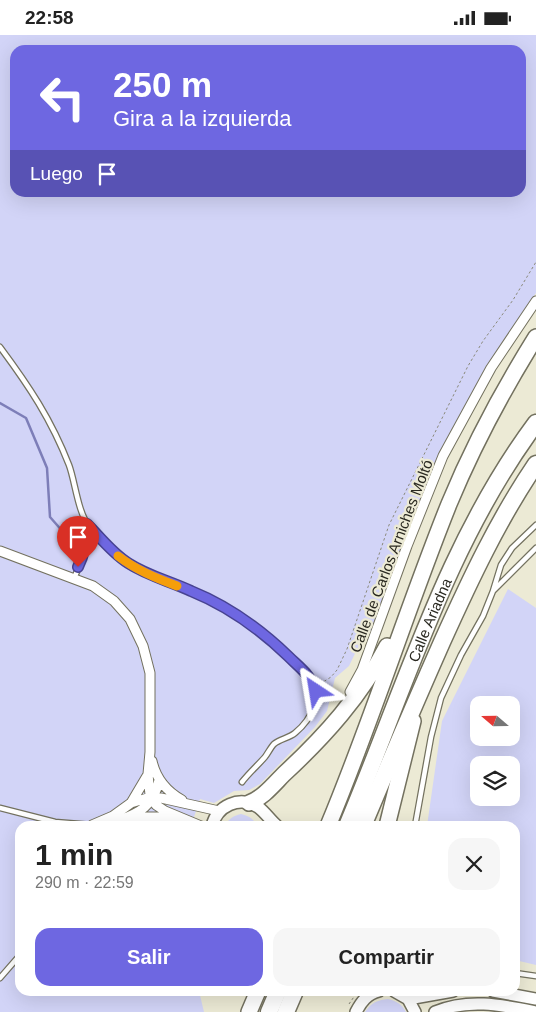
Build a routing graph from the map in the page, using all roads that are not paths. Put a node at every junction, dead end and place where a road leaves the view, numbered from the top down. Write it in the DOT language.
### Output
graph roads {
  1 [pos="536,301"];
  2 [pos="536,337"];
  3 [pos="0,347"];
  4 [pos="536,423"];
  5 [pos="536,464"];
  6 [pos="87,524"];
  7 [pos="536,525"];
  8 [pos="536,548"];
  9 [pos="0,551"];
  10 [pos="74,578"];
  11 [pos="493,591"];
  12 [pos="411,601"];
  13 [pos="424,683"];
  14 [pos="150,752"];
  15 [pos="148,774"];
  16 [pos="159,780"];
  17 [pos="242,782"];
  18 [pos="273,785"];
  19 [pos="151,799"];
  20 [pos="130,803"];
  21 [pos="249,803"];
  22 [pos="189,804"];
  23 [pos="0,808"];
  24 [pos="219,811"];
  25 [pos="126,817"];
  26 [pos="50,821"];
  27 [pos="101,821"];
  28 [pos="118,821"];
  29 [pos="122,821"];
  30 [pos="184,821"];
  31 [pos="188,821"];
  32 [pos="213,821"];
  33 [pos="268,821"];
  34 [pos="330,821"];
  35 [pos="349,821"];
  36 [pos="365,821"];
  37 [pos="388,821"];
  38 [pos="416,821"];
  39 [pos="15,961"];
  40 [pos="520,974"];
  41 [pos="536,976"];
  42 [pos="0,978"];
  43 [pos="248,996"];
  44 [pos="256,996"];
  45 [pos="276,996"];
  46 [pos="293,996"];
  47 [pos="366,996"];
  48 [pos="403,996"];
  49 [pos="425,996"];
  50 [pos="520,996"];
  51 [pos="408,999"];
  52 [pos="536,999"];
  53 [pos="243,1012"];
  54 [pos="249,1012"];
  55 [pos="269,1012"];
  56 [pos="286,1012"];
  57 [pos="356,1012"];
  58 [pos="415,1012"];
  59 [pos="435,1012"];
  60 [pos="536,1012"];
  1 -- 18 [label="street, Calle de Carlos Arniches Moltó"];
  2 -- 12 [label="highway"];
  3 -- 6 [label="lane"];
  4 -- 35 [label="highway, Calle Ariadna"];
  5 -- 13 [label="highway, Calle Ariadna"];
  6 -- 10 [label="lane"];
  6 -- 17 [label="lane"];
  7 -- 11 [label="lane"];
  8 -- 11 [label="lane"];
  9 -- 10 [label="street"];
  10 -- 14 [label="street"];
  11 -- 38 [label="lane"];
  12 -- 18 [label="highway"];
  12 -- 34 [label="highway"];
  13 -- 36 [label="highway, Calle Ariadna"];
  13 -- 37 [label="highway"];
  14 -- 15 [label="street"];
  14 -- 16 [label="street"];
  15 -- 19 [label="street"];
  15 -- 20 [label="street"];
  16 -- 19 [label="street"];
  16 -- 22 [label="street"];
  18 -- 21 [label="highway"];
  19 -- 20 [label="street"];
  19 -- 22 [label="street"];
  19 -- 25 [label="street"];
  19 -- 31 [label="street"];
  20 -- 27 [label="street"];
  21 -- 24 [label="street"];
  21 -- 33 [label="street"];
  22 -- 24 [label="street"];
  23 -- 26 [label="lane"];
  24 -- 32 [label="street"];
  25 -- 28 [label="street"];
  25 -- 29 [label="street"];
  25 -- 30 [label="street"];
  39 -- 42 [label="lane"];
  40 -- 41 [label="lane"];
  43 -- 53 [label="highway"];
  44 -- 54 [label="highway"];
  45 -- 55 [label="highway"];
  46 -- 56 [label="highway"];
  47 -- 57 [label="street"];
  48 -- 51 [label="street"];
  49 -- 51 [label="street"];
  50 -- 52 [label="street"];
  51 -- 58 [label="street"];
  59 -- 60 [label="street"];
}
